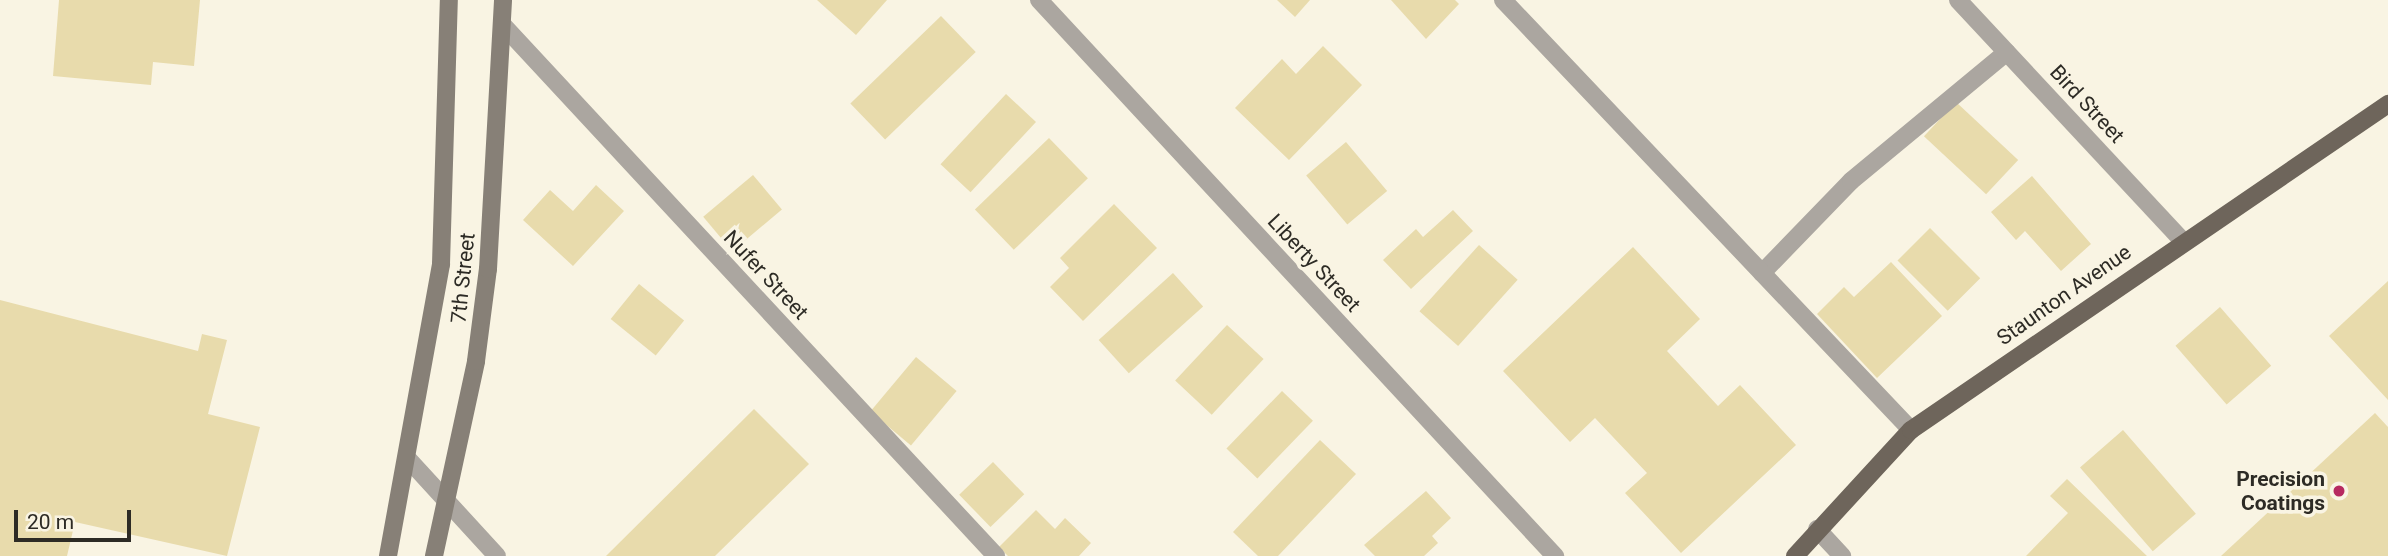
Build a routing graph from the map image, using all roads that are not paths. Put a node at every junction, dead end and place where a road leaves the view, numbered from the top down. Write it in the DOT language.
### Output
graph roads {
  1 [pos="449,0"];
  2 [pos="503,0"];
  3 [pos="1039,0"];
  4 [pos="1503,0"];
  5 [pos="1958,0"];
  6 [pos="502,24"];
  7 [pos="2007,52"];
  8 [pos="2388,104"];
  9 [pos="2182,240"];
  10 [pos="1762,273"];
  11 [pos="1911,430"];
  12 [pos="409,460"];
  13 [pos="446,501"];
  14 [pos="1817,529"];
  15 [pos="388,556"];
  16 [pos="434,556"];
  17 [pos="497,556"];
  18 [pos="996,556"];
  19 [pos="1555,556"];
  20 [pos="1795,556"];
  21 [pos="1842,556"];
  1 -- 12 [label="main road, 7th Street"];
  2 -- 6 [label="main road, 7th Street"];
  3 -- 19 [label="street, Liberty Street"];
  4 -- 10 [label="street"];
  5 -- 7 [label="street, Bird Street"];
  6 -- 13 [label="main road, 7th Street"];
  6 -- 18 [label="street, Nufer Street"];
  7 -- 9 [label="street, Bird Street"];
  7 -- 10 [label="street"];
  8 -- 9 [label="main road, Staunton Avenue"];
  9 -- 11 [label="main road, Staunton Avenue"];
  10 -- 11 [label="street"];
  11 -- 14 [label="main road, Staunton Avenue"];
  12 -- 13 [label="street"];
  12 -- 15 [label="main road, 7th Street"];
  13 -- 16 [label="main road, 7th Street"];
  13 -- 17 [label="street"];
  14 -- 20 [label="main road, Staunton Avenue"];
  14 -- 21 [label="street"];
}
